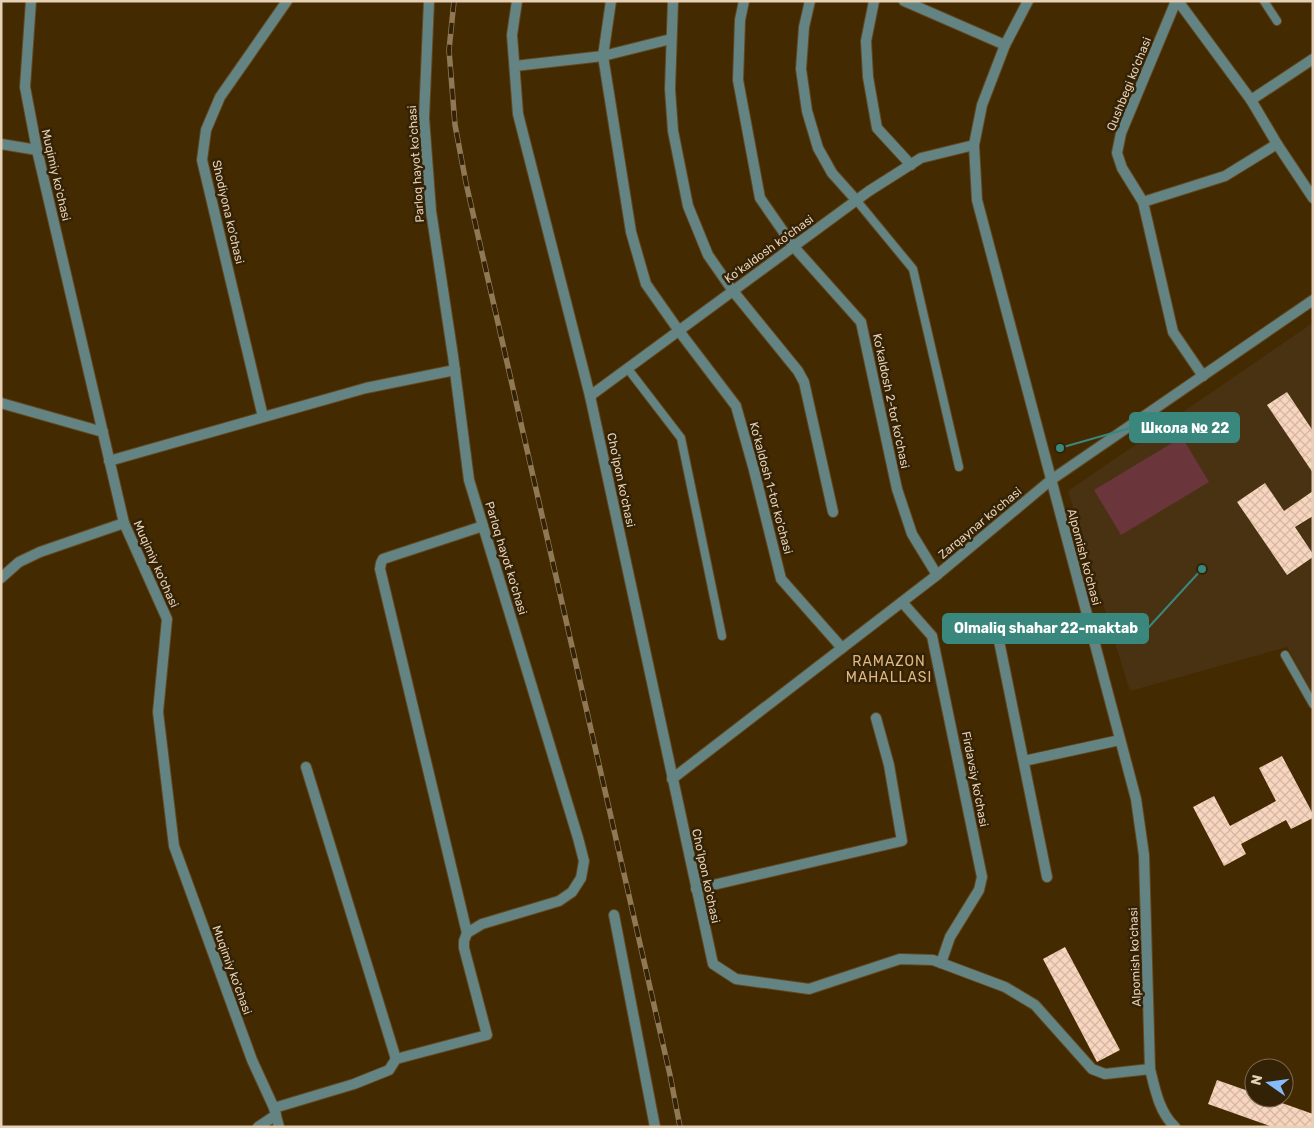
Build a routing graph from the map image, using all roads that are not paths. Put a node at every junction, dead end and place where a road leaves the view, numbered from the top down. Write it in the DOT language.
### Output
graph roads {
  1 [pos="30,1"];
  2 [pos="287,1"];
  3 [pos="429,1"];
  4 [pos="517,1"];
  5 [pos="610,1"];
  6 [pos="673,1"];
  7 [pos="744,1"];
  8 [pos="810,1"];
  9 [pos="874,1"];
  10 [pos="904,1"];
  11 [pos="1028,1"];
  12 [pos="1177,1"];
  13 [pos="1264,1"];
  14 [pos="1277,21"];
  15 [pos="671,39"];
  16 [pos="1005,45"];
  17 [pos="603,56"];
  18 [pos="1313,59"];
  19 [pos="515,66"];
  20 [pos="1251,100"];
  21 [pos="1,144"];
  22 [pos="1277,144"];
  23 [pos="974,145"];
  24 [pos="37,150"];
  25 [pos="910,165"];
  26 [pos="1313,198"];
  27 [pos="857,200"];
  28 [pos="1143,202"];
  29 [pos="794,247"];
  30 [pos="733,291"];
  31 [pos="1313,300"];
  32 [pos="679,331"];
  33 [pos="628,369"];
  34 [pos="454,370"];
  35 [pos="1203,376"];
  36 [pos="590,396"];
  37 [pos="1,403"];
  38 [pos="263,418"];
  39 [pos="103,432"];
  40 [pos="110,461"];
  41 [pos="959,466"];
  42 [pos="1051,480"];
  43 [pos="833,512"];
  44 [pos="124,523"];
  45 [pos="483,526"];
  46 [pos="937,575"];
  47 [pos="1,578"];
  48 [pos="902,602"];
  49 [pos="722,636"];
  50 [pos="998,636"];
  51 [pos="842,648"];
  52 [pos="1286,655"];
  53 [pos="1313,704"];
  54 [pos="876,718"];
  55 [pos="1120,740"];
  56 [pos="1024,761"];
  57 [pos="306,767"];
  58 [pos="672,778"];
  59 [pos="1047,878"];
  60 [pos="696,888"];
  61 [pos="614,914"];
  62 [pos="467,933"];
  63 [pos="941,964"];
  64 [pos="396,1060"];
  65 [pos="1150,1069"];
  66 [pos="275,1112"];
  67 [pos="258,1127"];
  68 [pos="279,1127"];
  69 [pos="655,1127"];
  70 [pos="1175,1127"];
  1 -- 24 [label="street, Muqimiy ko'chasi"];
  2 -- 38 [label="street, Shodiyona ko'chasi"];
  3 -- 34 [label="street, Parloq hayot ko'chasi"];
  4 -- 19 [label="street, Cho‘lpon ko'chasi"];
  5 -- 17 [label="street, Ko‘kaldosh 1-tor ko'chasi"];
  6 -- 15 [label="street"];
  7 -- 29 [label="street, Ko‘kaldosh 2-tor ko'chasi"];
  8 -- 27 [label="street"];
  9 -- 25 [label="street"];
  10 -- 16 [label="street"];
  11 -- 16 [label="street, Alpomish ko'chasi"];
  12 -- 20 [label="street, Qushbegi ko'chasi"];
  12 -- 28 [label="street, Qushbegi ko'chasi"];
  13 -- 14 [label="lane"];
  15 -- 17 [label="street"];
  15 -- 30 [label="street"];
  16 -- 23 [label="street, Alpomish ko'chasi"];
  17 -- 19 [label="street"];
  17 -- 32 [label="street, Ko‘kaldosh 1-tor ko'chasi"];
  18 -- 20 [label="street"];
  19 -- 36 [label="street, Cho‘lpon ko'chasi"];
  20 -- 22 [label="street, Qushbegi ko'chasi"];
  21 -- 24 [label="street"];
  22 -- 26 [label="street, Qushbegi ko'chasi"];
  22 -- 28 [label="street"];
  23 -- 25 [label="street, Ko‘kaldosh ko'chasi"];
  23 -- 42 [label="street, Alpomish ko'chasi"];
  24 -- 39 [label="street, Muqimiy ko'chasi"];
  25 -- 27 [label="street, Ko‘kaldosh ko'chasi"];
  27 -- 29 [label="street, Ko‘kaldosh ko'chasi"];
  27 -- 41 [label="lane"];
  28 -- 35 [label="street, Qushbegi ko'chasi"];
  29 -- 30 [label="street, Ko‘kaldosh ko'chasi"];
  29 -- 46 [label="street, Ko‘kaldosh 2-tor ko'chasi"];
  30 -- 32 [label="street, Ko‘kaldosh ko'chasi"];
  30 -- 43 [label="street"];
  31 -- 35 [label="street, Zarqaynar ko'chasi"];
  32 -- 33 [label="street, Ko‘kaldosh ko'chasi"];
  32 -- 51 [label="street, Ko‘kaldosh 1-tor ko'chasi"];
  33 -- 36 [label="street, Ko‘kaldosh ko'chasi"];
  33 -- 49 [label="lane"];
  34 -- 38 [label="street"];
  34 -- 45 [label="street, Parloq hayot ko'chasi"];
  35 -- 42 [label="street, Zarqaynar ko'chasi"];
  36 -- 58 [label="street, Cho‘lpon ko'chasi"];
  37 -- 39 [label="street"];
  38 -- 40 [label="street"];
  39 -- 40 [label="street, Muqimiy ko'chasi"];
  40 -- 44 [label="street, Muqimiy ko'chasi"];
  42 -- 46 [label="street, Zarqaynar ko'chasi"];
  42 -- 55 [label="street, Alpomish ko'chasi"];
  44 -- 47 [label="street"];
  44 -- 66 [label="street, Muqimiy ko'chasi"];
  45 -- 62 [label="street"];
  45 -- 62 [label="street, Parloq hayot ko'chasi"];
  46 -- 48 [label="street, Zarqaynar ko'chasi"];
  48 -- 51 [label="street, Zarqaynar ko'chasi"];
  48 -- 63 [label="street, Firdavsiy ko'chasi"];
  50 -- 56 [label="street"];
  51 -- 58 [label="street, Zarqaynar ko'chasi"];
  52 -- 53 [label="lane"];
  54 -- 60 [label="street"];
  55 -- 56 [label="street"];
  55 -- 65 [label="street, Alpomish ko'chasi"];
  56 -- 59 [label="street"];
  57 -- 64 [label="street"];
  58 -- 60 [label="street, Cho‘lpon ko'chasi"];
  60 -- 63 [label="street, Cho‘lpon ko'chasi"];
  61 -- 69 [label="street"];
  62 -- 64 [label="street"];
  63 -- 65 [label="street"];
  64 -- 66 [label="street"];
  65 -- 70 [label="street, Alpomish ko'chasi"];
  66 -- 67 [label="street"];
  66 -- 68 [label="street, Muqimiy ko'chasi"];
}
